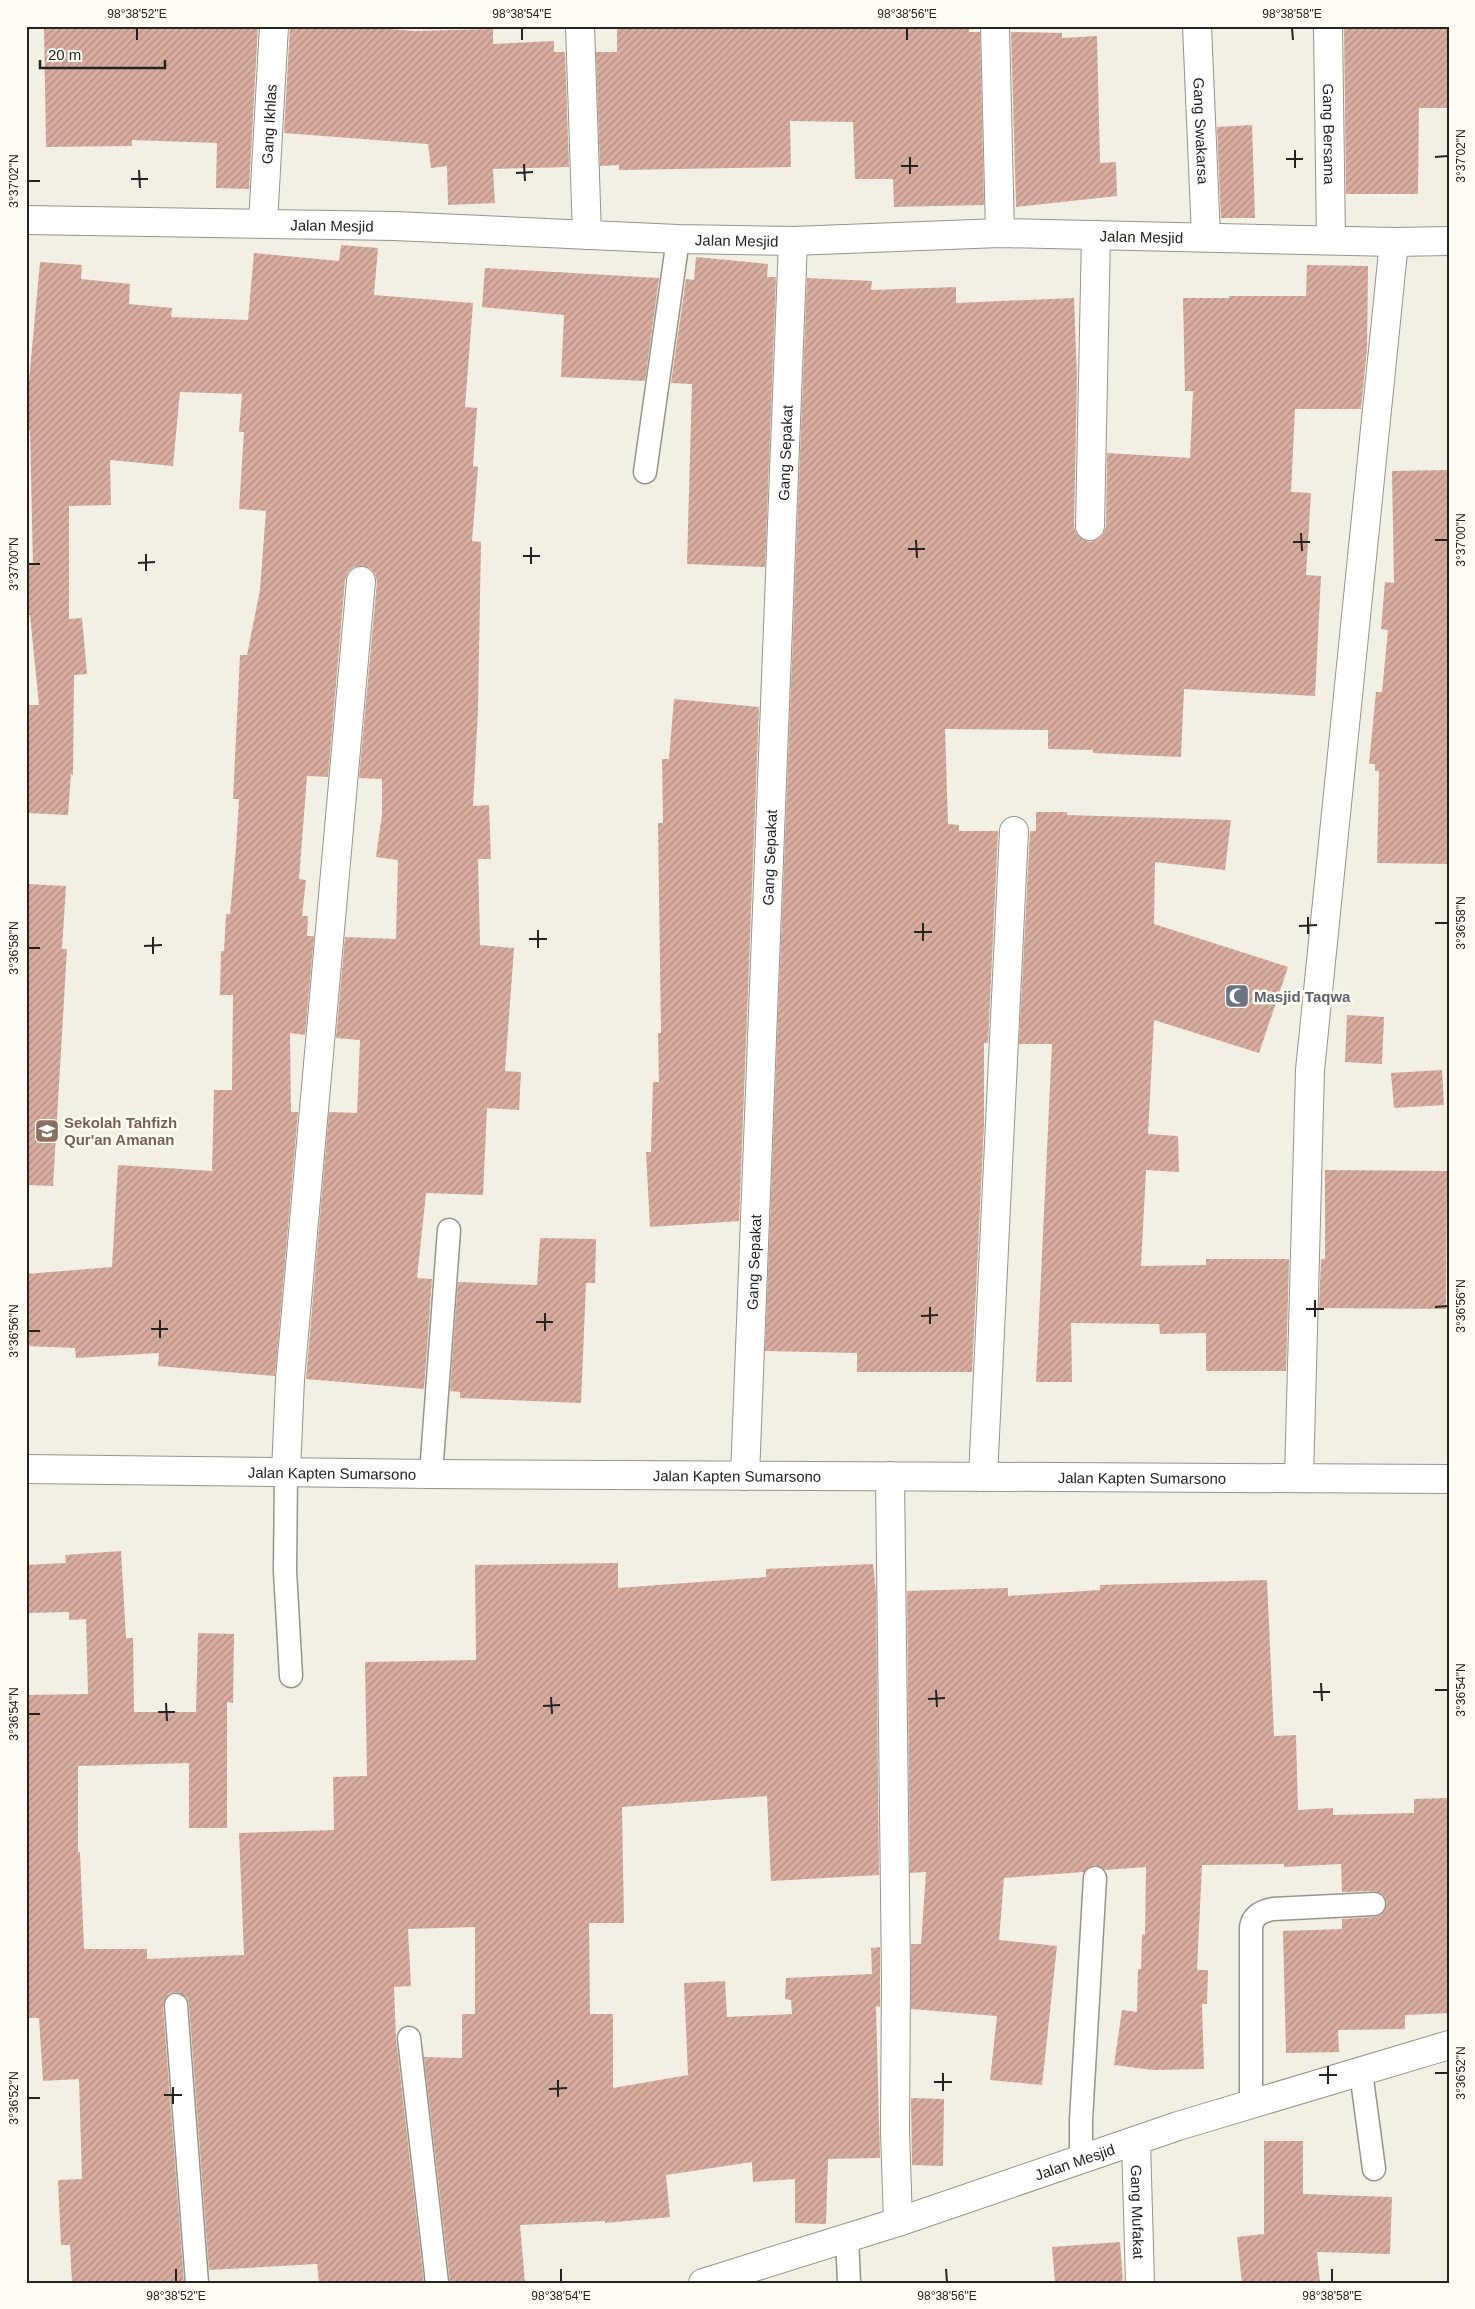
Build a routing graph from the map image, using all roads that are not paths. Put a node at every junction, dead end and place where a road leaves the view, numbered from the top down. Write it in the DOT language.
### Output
graph roads {
  1 [pos="274,26"];
  2 [pos="580,26"];
  3 [pos="995,26"];
  4 [pos="1197,26"];
  5 [pos="1328,26"];
  6 [pos="26,220"];
  7 [pos="263,223"];
  8 [pos="1000,233"];
  9 [pos="586,235"];
  10 [pos="1096,235"];
  11 [pos="1206,237"];
  12 [pos="678,239"];
  13 [pos="1331,240"];
  14 [pos="793,241"];
  15 [pos="1449,241"];
  16 [pos="1394,242"];
  17 [pos="645,472"];
  18 [pos="1090,526"];
  19 [pos="361,581"];
  20 [pos="1014,831"];
  21 [pos="449,1230"];
  22 [pos="26,1469"];
  23 [pos="286,1472"];
  24 [pos="431,1474"];
  25 [pos="745,1476"];
  26 [pos="890,1476"];
  27 [pos="983,1477"];
  28 [pos="1299,1478"];
  29 [pos="1449,1479"];
  30 [pos="291,1676"];
  31 [pos="1095,1878"];
  32 [pos="1374,1904"];
  33 [pos="176,2005"];
  34 [pos="409,2038"];
  35 [pos="1449,2045"];
  36 [pos="1361,2072"];
  37 [pos="1251,2104"];
  38 [pos="1136,2142"];
  39 [pos="1081,2160"];
  40 [pos="1374,2169"];
  41 [pos="898,2222"];
  42 [pos="847,2237"];
  43 [pos="197,2283"];
  44 [pos="437,2283"];
  45 [pos="703,2283"];
  46 [pos="849,2283"];
  47 [pos="1140,2283"];
  1 -- 7 [label="main road, Gang Ikhlas"];
  2 -- 9 [label="main road"];
  3 -- 8 [label="main road"];
  4 -- 11 [label="main road, Gang Swakarsa"];
  5 -- 13 [label="main road, Gang Bersama"];
  6 -- 7 [label="main road, Jalan Mesjid"];
  7 -- 9 [label="main road, Jalan Mesjid"];
  8 -- 10 [label="main road, Jalan Mesjid"];
  8 -- 14 [label="main road, Jalan Mesjid"];
  9 -- 12 [label="main road, Jalan Mesjid"];
  10 -- 11 [label="main road, Jalan Mesjid"];
  10 -- 18 [label="main road"];
  11 -- 13 [label="main road, Jalan Mesjid"];
  12 -- 14 [label="main road, Jalan Mesjid"];
  12 -- 17 [label="lane"];
  13 -- 16 [label="main road, Jalan Mesjid"];
  14 -- 25 [label="main road, Gang Sepakat"];
  15 -- 16 [label="main road, Jalan Mesjid"];
  16 -- 28 [label="main road"];
  19 -- 23 [label="main road"];
  20 -- 27 [label="main road"];
  21 -- 24 [label="lane"];
  22 -- 23 [label="main road, Jalan Kapten Sumarsono"];
  23 -- 24 [label="main road, Jalan Kapten Sumarsono"];
  23 -- 30 [label="lane"];
  24 -- 25 [label="main road, Jalan Kapten Sumarsono"];
  25 -- 26 [label="main road, Jalan Kapten Sumarsono"];
  26 -- 27 [label="main road, Jalan Kapten Sumarsono"];
  26 -- 41 [label="main road"];
  27 -- 28 [label="main road, Jalan Kapten Sumarsono"];
  28 -- 29 [label="main road, Jalan Kapten Sumarsono"];
  31 -- 39 [label="lane"];
  32 -- 37 [label="lane"];
  33 -- 43 [label="lane"];
  34 -- 44 [label="lane"];
  35 -- 36 [label="main road, Jalan Mesjid"];
  36 -- 37 [label="main road, Jalan Mesjid"];
  36 -- 40 [label="lane"];
  37 -- 38 [label="main road, Jalan Mesjid"];
  38 -- 39 [label="main road, Jalan Mesjid"];
  38 -- 47 [label="main road, Gang Mufakat"];
  39 -- 41 [label="main road, Jalan Mesjid"];
  41 -- 42 [label="main road, Jalan Mesjid"];
  42 -- 45 [label="main road, Jalan Mesjid"];
  42 -- 46 [label="lane"];
}
